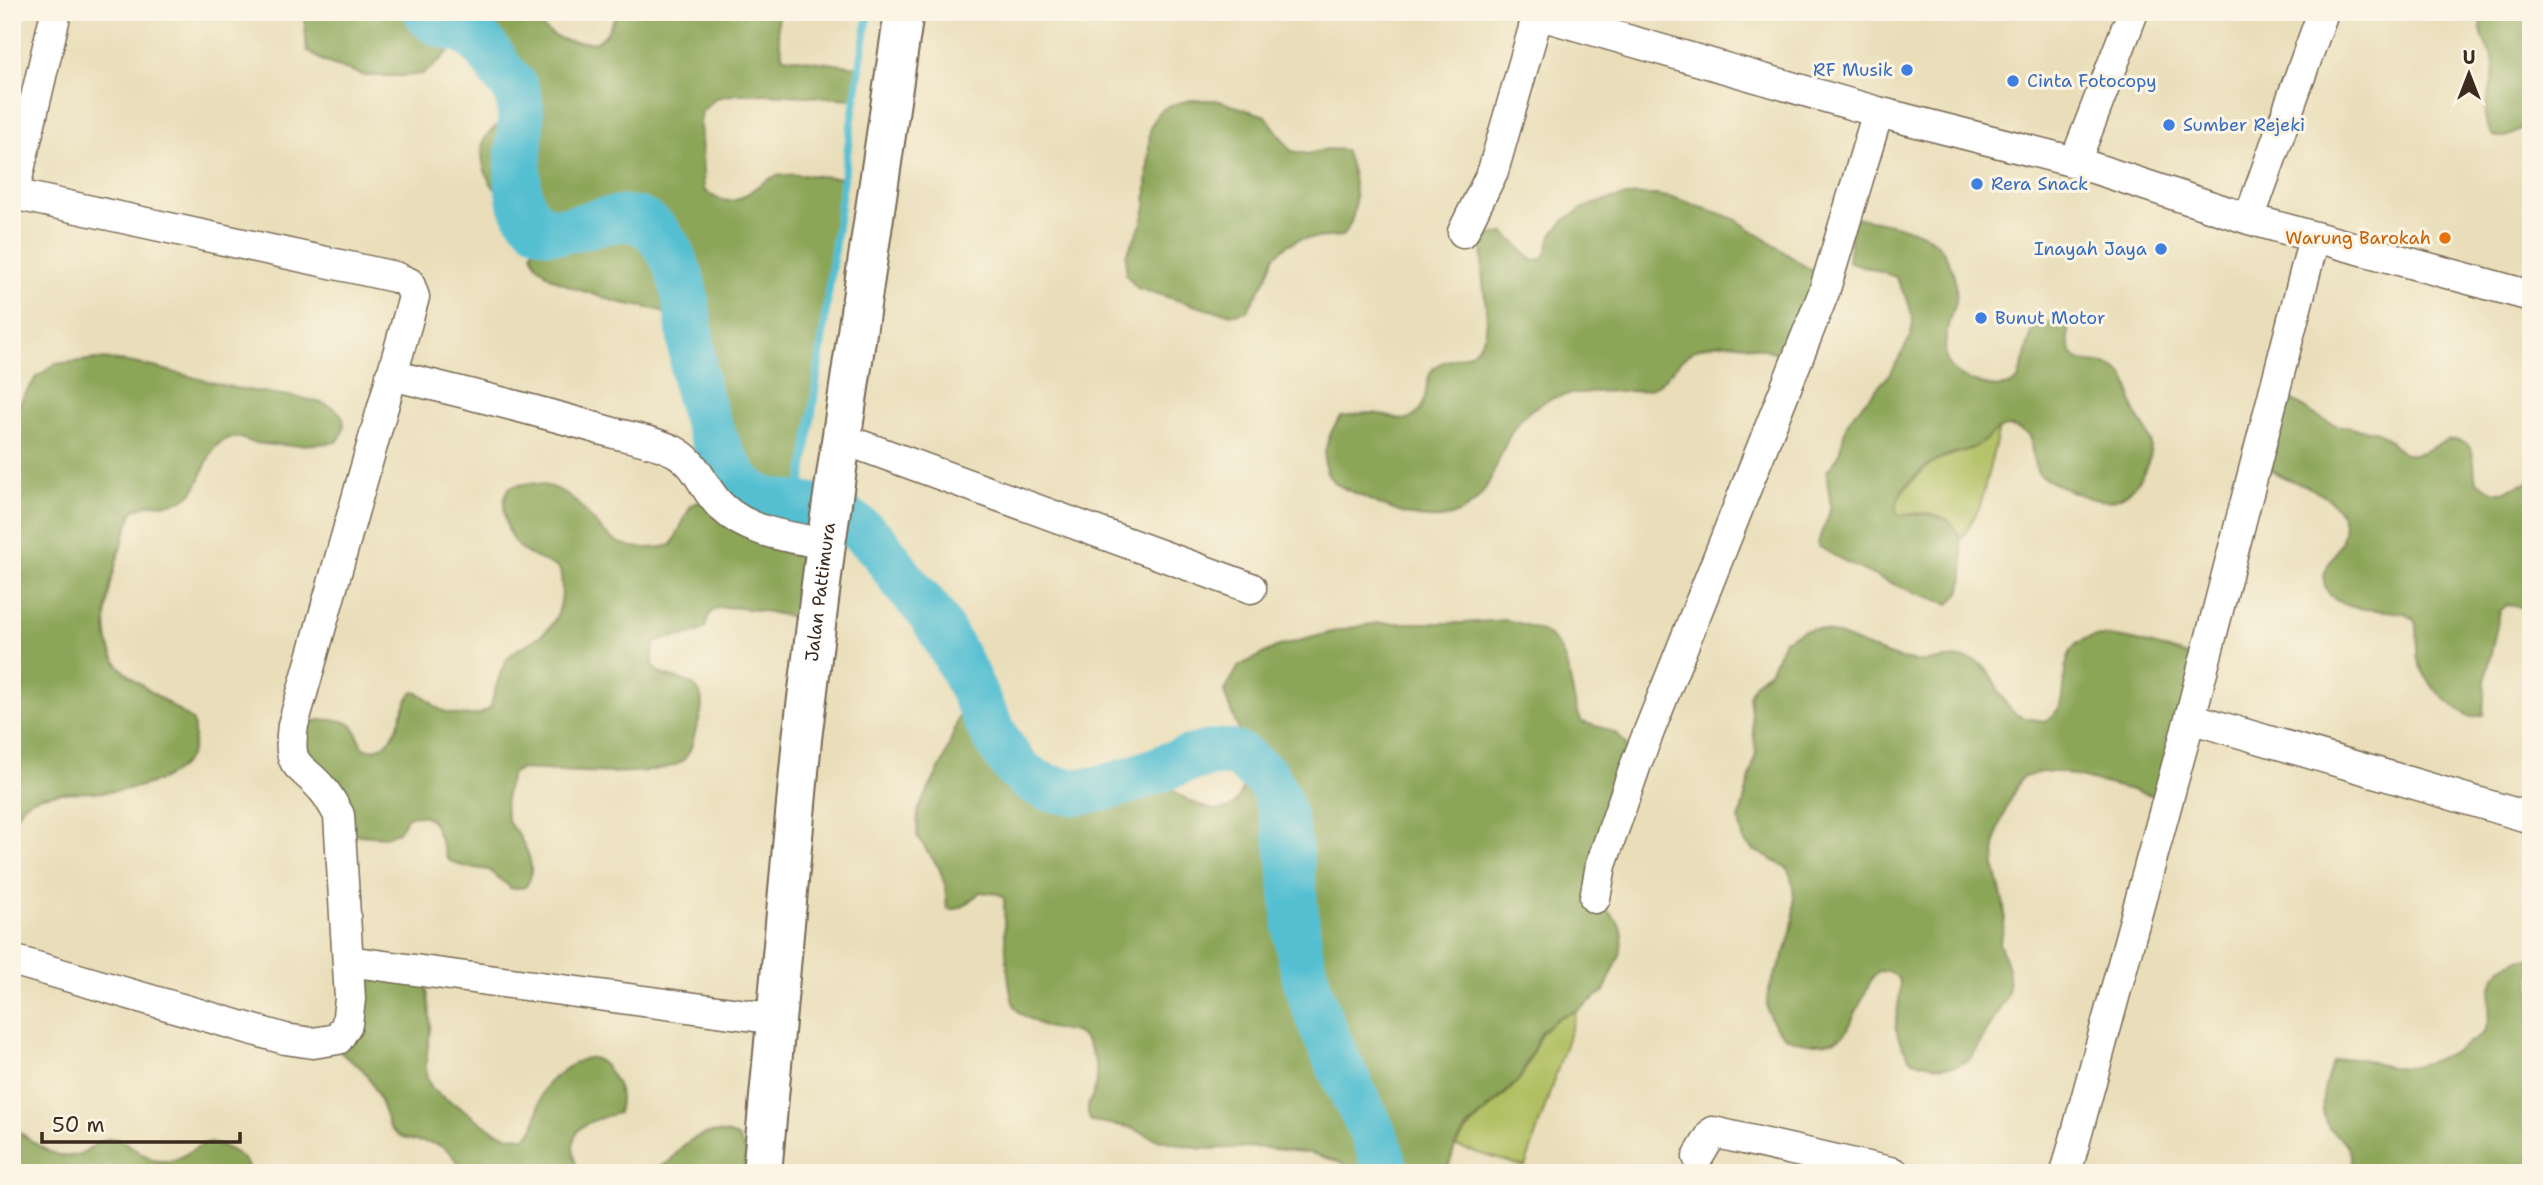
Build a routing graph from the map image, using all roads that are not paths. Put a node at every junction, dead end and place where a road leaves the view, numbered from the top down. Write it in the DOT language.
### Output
graph roads {
  1 [pos="56,12"];
  2 [pos="904,12"];
  3 [pos="2133,12"];
  4 [pos="2323,12"];
  5 [pos="1534,13"];
  6 [pos="1878,112"];
  7 [pos="2075,162"];
  8 [pos="13,197"];
  9 [pos="2249,219"];
  10 [pos="1463,232"];
  11 [pos="2314,238"];
  12 [pos="2531,296"];
  13 [pos="391,375"];
  14 [pos="840,442"];
  15 [pos="827,537"];
  16 [pos="1251,588"];
  17 [pos="2190,718"];
  18 [pos="2531,818"];
  19 [pos="1595,898"];
  20 [pos="12,960"];
  21 [pos="348,961"];
  22 [pos="776,1019"];
  23 [pos="1698,1157"];
  24 [pos="2073,1171"];
  25 [pos="762,1173"];
  26 [pos="1894,1173"];
  1 -- 8 [label="street"];
  2 -- 14 [label="main road, Jalan Pattimura"];
  3 -- 7 [label="street"];
  4 -- 9 [label="street"];
  5 -- 6 [label="street"];
  5 -- 10 [label="street"];
  6 -- 7 [label="street"];
  6 -- 19 [label="street"];
  7 -- 9 [label="street"];
  8 -- 13 [label="street"];
  9 -- 11 [label="street"];
  11 -- 12 [label="street"];
  11 -- 17 [label="street"];
  13 -- 15 [label="street"];
  13 -- 21 [label="street"];
  14 -- 15 [label="main road, Jalan Pattimura"];
  14 -- 16 [label="street"];
  15 -- 22 [label="main road, Jalan Pattimura"];
  17 -- 18 [label="street"];
  17 -- 24 [label="street"];
  20 -- 21 [label="street"];
  21 -- 22 [label="street"];
  22 -- 25 [label="main road, Jalan Pattimura"];
  23 -- 26 [label="street"];
}
